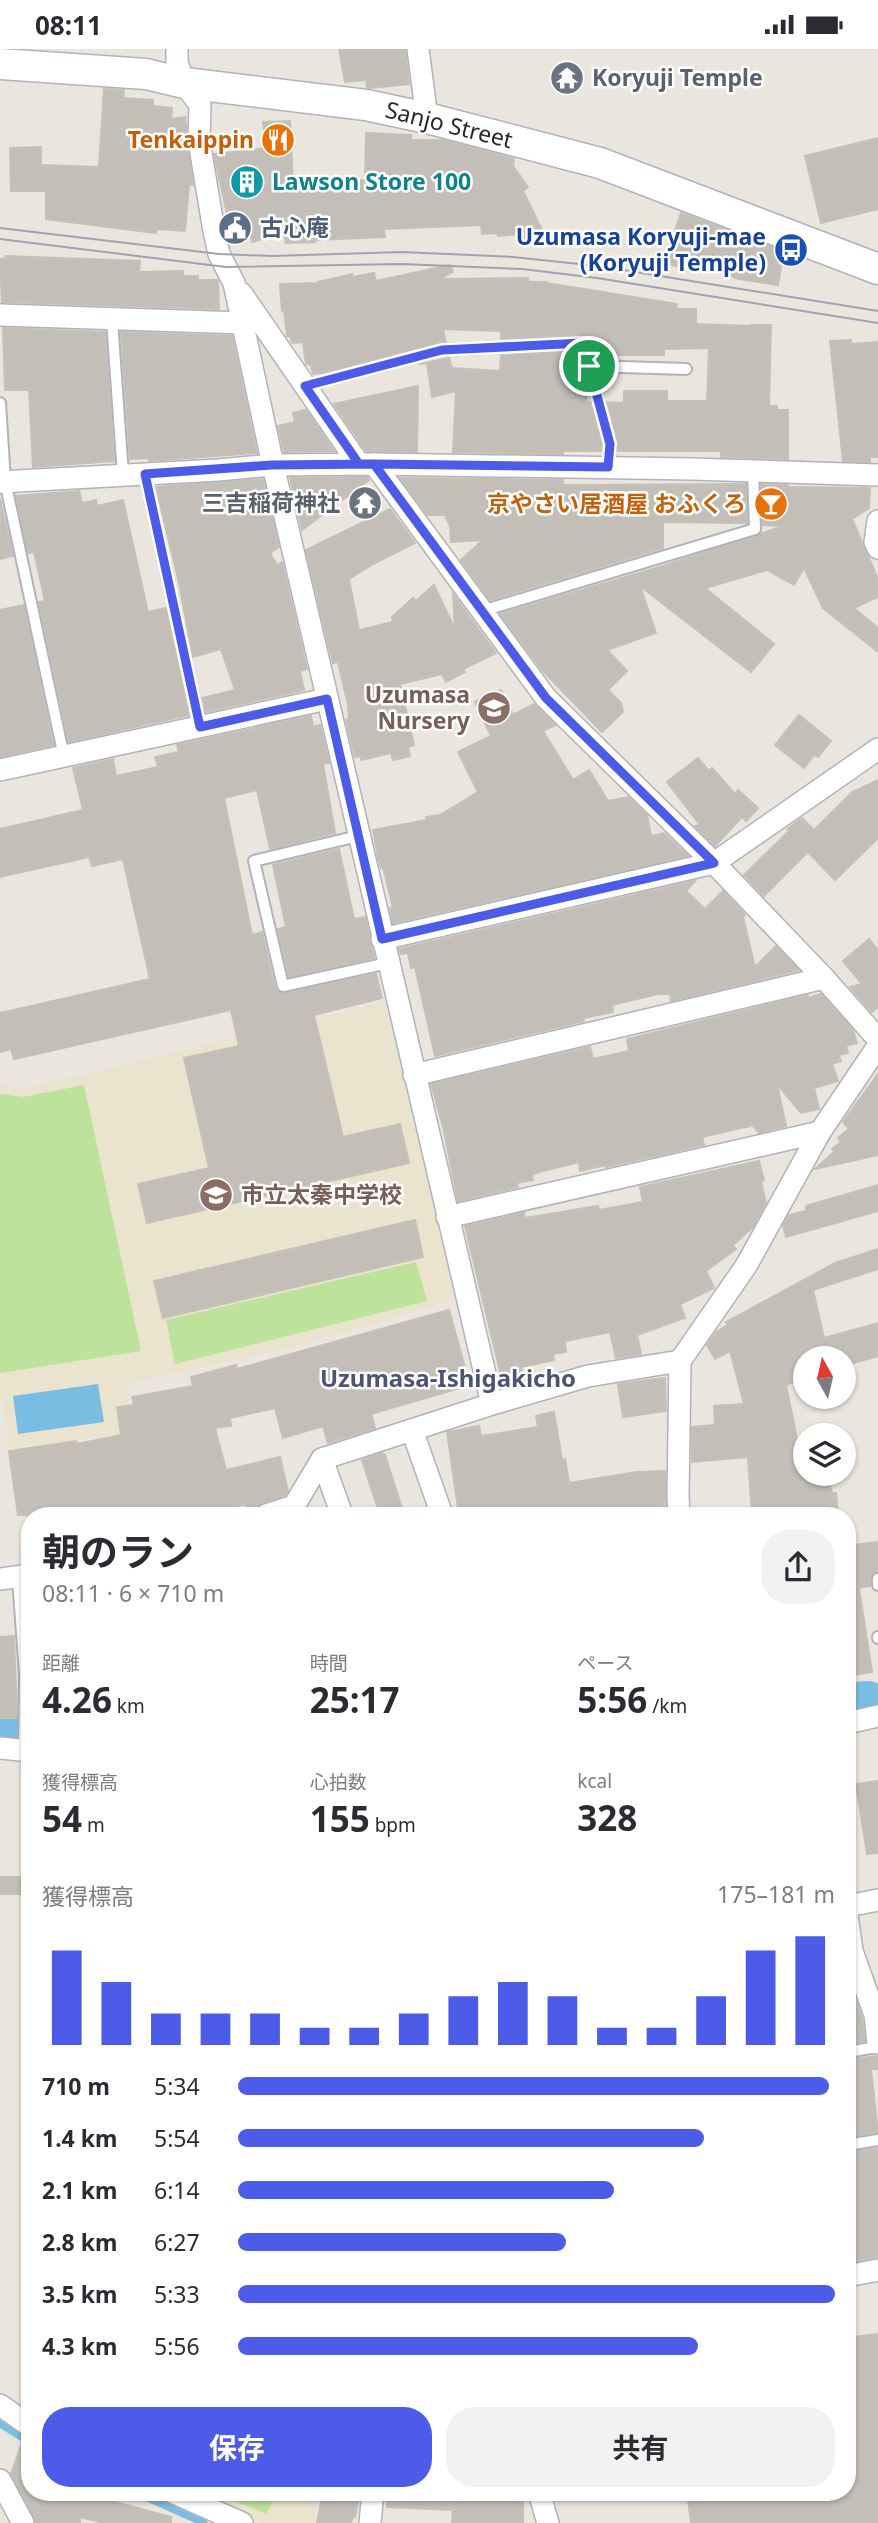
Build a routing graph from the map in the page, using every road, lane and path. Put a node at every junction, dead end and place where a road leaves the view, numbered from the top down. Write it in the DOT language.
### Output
graph roads {
  1 [pos="177,49"];
  2 [pos="418,49"];
  3 [pos="0,64"];
  4 [pos="184,83"];
  5 [pos="427,118"];
  6 [pos="878,269"];
  7 [pos="234,283"];
  8 [pos="0,315"];
  9 [pos="112,320"];
  10 [pos="243,323"];
  11 [pos="589,366"];
  12 [pos="686,369"];
  13 [pos="305,386"];
  14 [pos="0,403"];
  15 [pos="367,464"];
  16 [pos="272,465"];
  17 [pos="608,467"];
  18 [pos="753,471"];
  19 [pos="134,475"];
  20 [pos="878,475"];
  21 [pos="3,482"];
  22 [pos="878,521"];
  23 [pos="878,548"];
  24 [pos="482,611"];
  25 [pos="327,699"];
  26 [pos="200,727"];
  27 [pos="878,749"];
  28 [pos="64,757"];
  29 [pos="0,771"];
  30 [pos="358,836"];
  31 [pos="714,863"];
  32 [pos="382,939"];
  33 [pos="388,963"];
  34 [pos="824,978"];
  35 [pos="878,1039"];
  36 [pos="878,1046"];
  37 [pos="414,1075"];
  38 [pos="820,1132"];
  39 [pos="447,1217"];
  40 [pos="680,1361"];
  41 [pos="492,1404"];
  42 [pos="412,1430"];
  43 [pos="322,1459"];
  44 [pos="291,1507"];
  45 [pos="339,1507"];
  46 [pos="439,1507"];
  47 [pos="679,1507"];
  48 [pos="16,1578"];
  49 [pos="878,1579"];
  50 [pos="878,1585"];
  51 [pos="21,1653"];
  52 [pos="878,1716"];
  53 [pos="856,1721"];
  54 [pos="0,1748"];
  55 [pos="21,1750"];
  56 [pos="878,1901"];
  57 [pos="856,1905"];
  58 [pos="856,1966"];
  59 [pos="876,2014"];
  60 [pos="878,2045"];
  61 [pos="856,2050"];
  62 [pos="878,2140"];
  63 [pos="856,2144"];
  64 [pos="878,2270"];
  65 [pos="856,2274"];
  66 [pos="0,2405"];
  67 [pos="21,2420"];
  68 [pos="0,2480"];
  69 [pos="192,2501"];
  70 [pos="372,2501"];
  71 [pos="541,2501"];
  72 [pos="23,2523"];
  73 [pos="242,2523"];
  74 [pos="370,2523"];
  75 [pos="548,2523"];
  1 -- 4 [label="street"];
  2 -- 5 [label="street"];
  3 -- 4 [label="main road, Sanjo Street"];
  4 -- 5 [label="main road, Sanjo Street"];
  4 -- 7 [label="street"];
  5 -- 6 [label="main road, Sanjo Street"];
  7 -- 10 [label="street"];
  7 -- 13 [label="street"];
  8 -- 9 [label="street"];
  9 -- 10 [label="street"];
  9 -- 19 [label="lane"];
  10 -- 16 [label="street"];
  11 -- 12 [label="lane"];
  11 -- 13 [label="lane"];
  11 -- 17 [label="lane"];
  13 -- 15 [label="street"];
  14 -- 21 [label="lane"];
  15 -- 16 [label="street"];
  15 -- 17 [label="street"];
  15 -- 24 [label="street"];
  16 -- 19 [label="street"];
  16 -- 25 [label="street"];
  17 -- 18 [label="street"];
  18 -- 20 [label="street"];
  18 -- 24 [label="lane"];
  19 -- 21 [label="street"];
  19 -- 26 [label="lane"];
  21 -- 28 [label="lane"];
  22 -- 23 [label="street"];
  24 -- 31 [label="street"];
  25 -- 26 [label="street"];
  25 -- 30 [label="street"];
  26 -- 28 [label="street"];
  27 -- 31 [label="street"];
  28 -- 29 [label="street"];
  30 -- 32 [label="street"];
  30 -- 33 [label="lane"];
  31 -- 32 [label="street"];
  31 -- 34 [label="street"];
  32 -- 33 [label="street"];
  33 -- 37 [label="street"];
  34 -- 35 [label="street"];
  34 -- 37 [label="street"];
  36 -- 38 [label="street"];
  37 -- 39 [label="street"];
  38 -- 39 [label="street"];
  38 -- 40 [label="street"];
  39 -- 41 [label="street"];
  40 -- 41 [label="street"];
  40 -- 47 [label="street"];
  41 -- 42 [label="street"];
  42 -- 43 [label="street"];
  42 -- 46 [label="street"];
  43 -- 44 [label="street"];
  43 -- 45 [label="street"];
  48 -- 51 [label="lane"];
  49 -- 50 [label="lane"];
  52 -- 53 [label="street"];
  54 -- 55 [label="street"];
  56 -- 57 [label="street"];
  58 -- 59 [label="street"];
  59 -- 60 [label="street"];
  60 -- 61 [label="lane"];
  62 -- 63 [label="lane"];
  64 -- 65 [label="street"];
  66 -- 67 [label="street"];
  68 -- 72 [label="street"];
  69 -- 73 [label="street"];
  70 -- 74 [label="street"];
  71 -- 75 [label="street"];
}
